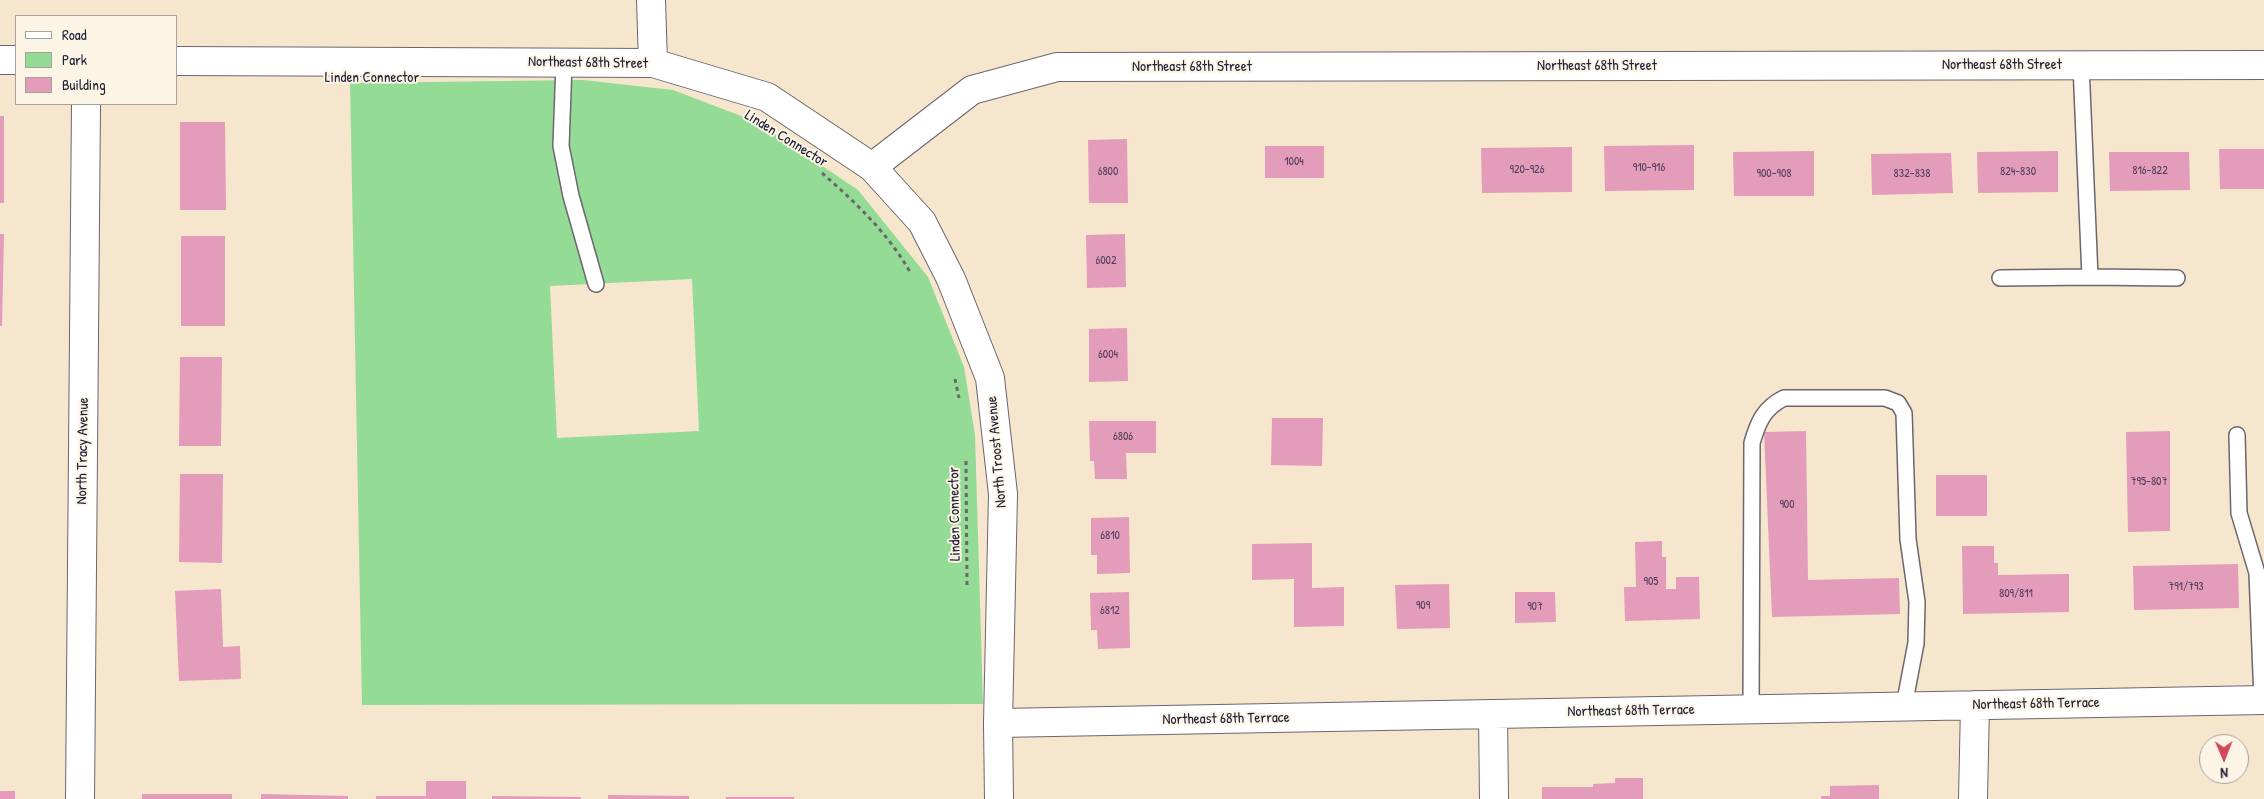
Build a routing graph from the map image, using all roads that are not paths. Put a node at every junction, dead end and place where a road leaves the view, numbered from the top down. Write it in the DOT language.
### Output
graph roads {
  1 [pos="651,0"];
  2 [pos="0,60"];
  3 [pos="15,60"];
  4 [pos="178,61"];
  5 [pos="564,63"];
  6 [pos="653,63"];
  7 [pos="2081,65"];
  8 [pos="2264,65"];
  9 [pos="86,105"];
  10 [pos="872,168"];
  11 [pos="2090,277"];
  12 [pos="2000,278"];
  13 [pos="2177,278"];
  14 [pos="596,284"];
  15 [pos="2237,435"];
  16 [pos="2263,700"];
  17 [pos="1975,705"];
  18 [pos="1904,706"];
  19 [pos="1751,709"];
  20 [pos="1493,714"];
  21 [pos="998,723"];
  22 [pos="80,799"];
  23 [pos="999,799"];
  24 [pos="1494,799"];
  25 [pos="1973,799"];
  1 -- 6 [label="street"];
  2 -- 3 [label="street"];
  4 -- 5 [label="street, Northeast 68th Street"];
  5 -- 6 [label="street, Northeast 68th Street"];
  5 -- 14 [label="lane"];
  6 -- 10 [label="street, Northeast 68th Street"];
  7 -- 8 [label="street, Northeast 68th Street"];
  7 -- 10 [label="street, Northeast 68th Street"];
  7 -- 11 [label="lane"];
  9 -- 22 [label="street, North Tracy Avenue"];
  10 -- 21 [label="street, North Troost Avenue"];
  11 -- 12 [label="lane"];
  11 -- 13 [label="lane"];
  15 -- 16 [label="lane"];
  16 -- 17 [label="street, Northeast 68th Terrace"];
  17 -- 18 [label="street, Northeast 68th Terrace"];
  17 -- 25 [label="street"];
  18 -- 19 [label="street, Northeast 68th Terrace"];
  18 -- 19 [label="lane"];
  19 -- 20 [label="street, Northeast 68th Terrace"];
  20 -- 21 [label="street, Northeast 68th Terrace"];
  20 -- 24 [label="street"];
  21 -- 23 [label="street, North Troost Avenue"];
}
